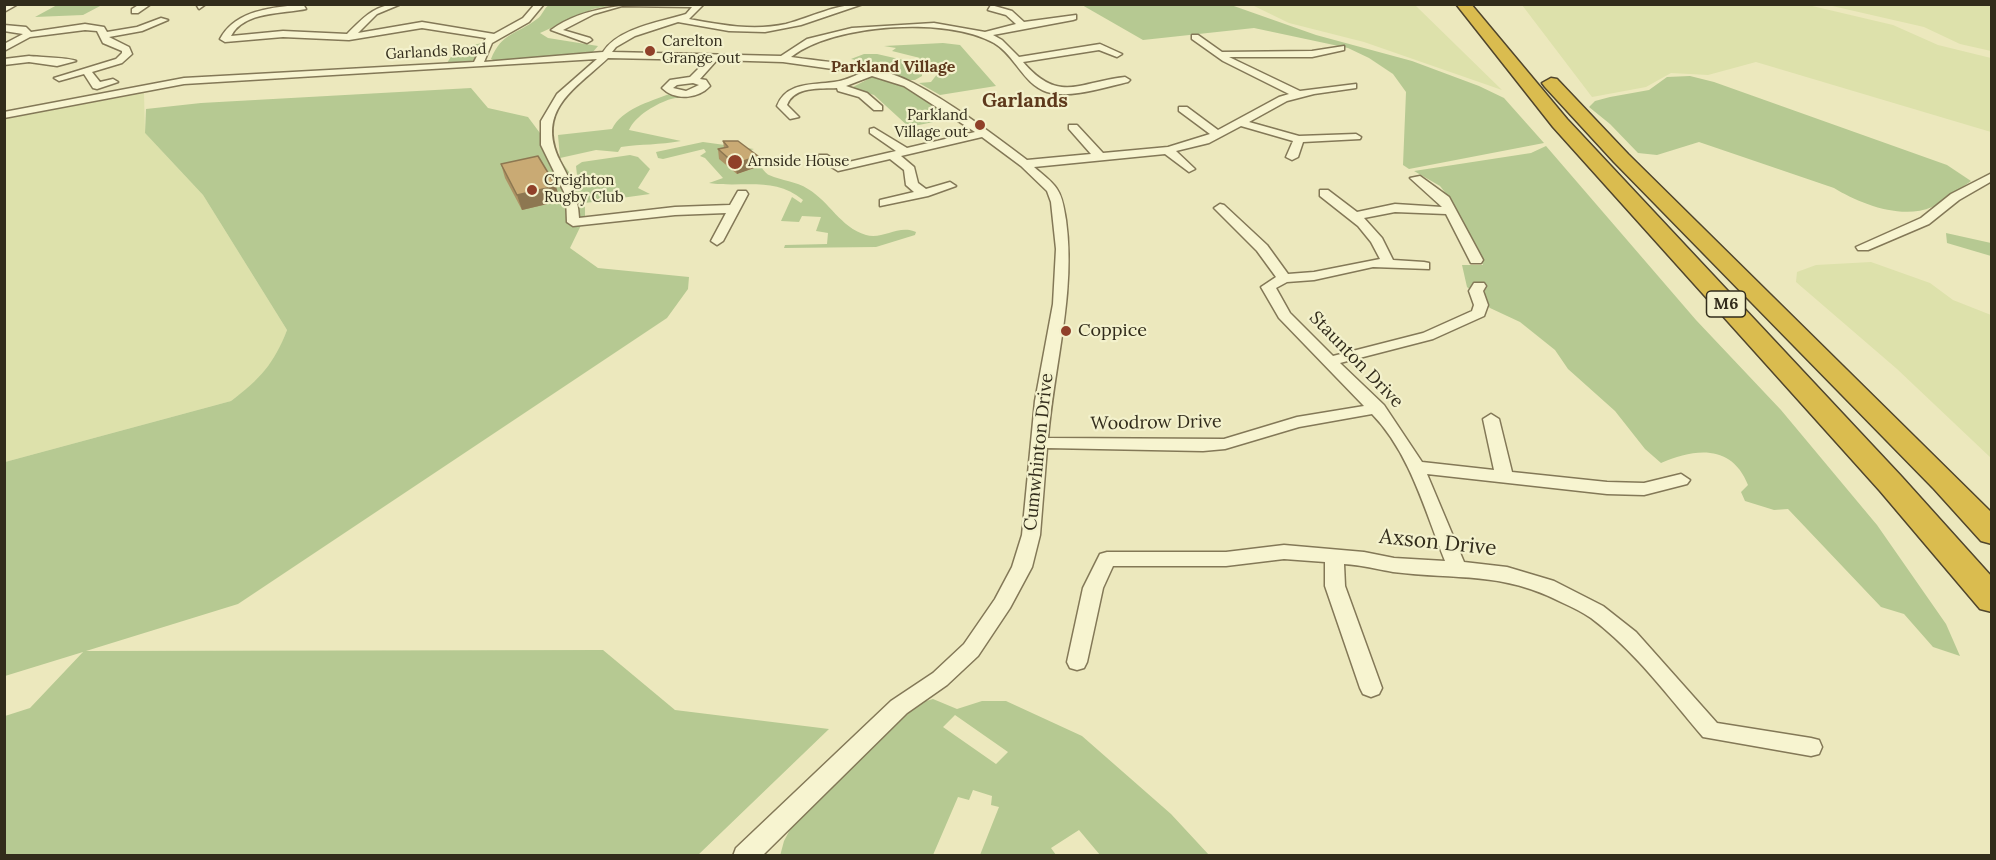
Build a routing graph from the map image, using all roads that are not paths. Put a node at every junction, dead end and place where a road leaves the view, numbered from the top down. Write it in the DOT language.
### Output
graph roads {
  1 [pos="14,4"];
  2 [pos="147,4"];
  3 [pos="397,4"];
  4 [pos="540,4"];
  5 [pos="621,4"];
  6 [pos="700,4"];
  7 [pos="859,4"];
  8 [pos="1463,4"];
  9 [pos="1483,4"];
  10 [pos="4,5"];
  11 [pos="303,7"];
  12 [pos="991,8"];
  13 [pos="1017,8"];
  14 [pos="4,10"];
  15 [pos="135,11"];
  16 [pos="1007,11"];
  17 [pos="1073,17"];
  18 [pos="164,20"];
  19 [pos="680,20"];
  20 [pos="1021,25"];
  21 [pos="4,28"];
  22 [pos="104,34"];
  23 [pos="987,34"];
  24 [pos="28,35"];
  25 [pos="349,37"];
  26 [pos="494,37"];
  27 [pos="1195,37"];
  28 [pos="587,40"];
  29 [pos="4,48"];
  30 [pos="1341,48"];
  31 [pos="1220,51"];
  32 [pos="1117,54"];
  33 [pos="606,55"];
  34 [pos="715,57"];
  35 [pos="783,59"];
  36 [pos="1019,60"];
  37 [pos="71,61"];
  38 [pos="4,62"];
  39 [pos="478,65"];
  40 [pos="87,70"];
  41 [pos="871,72"];
  42 [pos="59,78"];
  43 [pos="693,80"];
  44 [pos="1125,80"];
  45 [pos="113,82"];
  46 [pos="840,84"];
  47 [pos="1352,86"];
  48 [pos="1299,94"];
  49 [pos="878,108"];
  50 [pos="1183,109"];
  51 [pos="809,113"];
  52 [pos="4,115"];
  53 [pos="794,117"];
  54 [pos="781,120"];
  55 [pos="1240,123"];
  56 [pos="1073,127"];
  57 [pos="874,131"];
  58 [pos="984,133"];
  59 [pos="1218,135"];
  60 [pos="1355,136"];
  61 [pos="1299,139"];
  62 [pos="1168,150"];
  63 [pos="906,152"];
  64 [pos="892,155"];
  65 [pos="822,157"];
  66 [pos="1292,157"];
  67 [pos="1101,158"];
  68 [pos="1025,164"];
  69 [pos="1189,169"];
  70 [pos="1992,176"];
  71 [pos="1416,178"];
  72 [pos="950,186"];
  73 [pos="924,193"];
  74 [pos="1324,193"];
  75 [pos="742,194"];
  76 [pos="884,203"];
  77 [pos="1220,207"];
  78 [pos="734,209"];
  79 [pos="1451,211"];
  80 [pos="1355,216"];
  81 [pos="717,241"];
  82 [pos="1863,247"];
  83 [pos="1476,260"];
  84 [pos="1388,263"];
  85 [pos="1424,266"];
  86 [pos="1284,278"];
  87 [pos="1479,286"];
  88 [pos="1331,361"];
  89 [pos="1378,408"];
  90 [pos="1491,419"];
  91 [pos="1039,443"];
  92 [pos="1416,467"];
  93 [pos="1504,476"];
  94 [pos="1681,480"];
  95 [pos="1992,533"];
  96 [pos="1334,556"];
  97 [pos="1457,568"];
  98 [pos="1992,600"];
  99 [pos="1077,662"];
  100 [pos="1371,688"];
  101 [pos="1811,747"];
  102 [pos="745,855"];
  1 -- 10 [label="street"];
  1 -- 14 [label="street"];
  2 -- 15 [label="street"];
  3 -- 25 [label="street"];
  4 -- 26 [label="street"];
  5 -- 6 [label="street"];
  5 -- 28 [label="street"];
  6 -- 19 [label="street"];
  7 -- 19 [label="street"];
  8 -- 98 [label="highway, M6"];
  9 -- 95 [label="highway, M6"];
  11 -- 25 [label="street"];
  12 -- 16 [label="street"];
  13 -- 16 [label="street"];
  16 -- 20 [label="street"];
  17 -- 20 [label="street"];
  18 -- 22 [label="street"];
  19 -- 33 [label="street"];
  20 -- 23 [label="street"];
  21 -- 24 [label="street"];
  22 -- 24 [label="street"];
  22 -- 40 [label="street"];
  23 -- 35 [label="street"];
  23 -- 36 [label="street"];
  24 -- 29 [label="street"];
  25 -- 26 [label="street"];
  26 -- 39 [label="street"];
  27 -- 31 [label="street"];
  30 -- 31 [label="street"];
  31 -- 48 [label="street"];
  32 -- 36 [label="street"];
  33 -- 34 [label="street, Garlands Road"];
  33 -- 39 [label="street, Garlands Road"];
  33 -- 78 [label="street"];
  34 -- 35 [label="street, Garlands Road"];
  34 -- 43 [label="street"];
  35 -- 41 [label="street, Garlands Road"];
  36 -- 44 [label="street"];
  37 -- 38 [label="street"];
  39 -- 52 [label="street, Garlands Road"];
  40 -- 42 [label="street"];
  40 -- 45 [label="street"];
  41 -- 46 [label="street"];
  41 -- 58 [label="street, Cumwhinton Drive"];
  46 -- 49 [label="street"];
  46 -- 53 [label="street"];
  47 -- 48 [label="street"];
  48 -- 55 [label="street"];
  50 -- 59 [label="street"];
  51 -- 53 [label="street"];
  53 -- 54 [label="street"];
  55 -- 59 [label="street"];
  55 -- 61 [label="street"];
  56 -- 67 [label="street"];
  57 -- 63 [label="street"];
  58 -- 63 [label="street"];
  58 -- 68 [label="street, Cumwhinton Drive"];
  59 -- 62 [label="street"];
  60 -- 61 [label="street"];
  61 -- 66 [label="street"];
  62 -- 67 [label="street"];
  62 -- 69 [label="street"];
  63 -- 64 [label="street"];
  64 -- 65 [label="street"];
  64 -- 73 [label="street"];
  67 -- 68 [label="street"];
  68 -- 91 [label="street, Cumwhinton Drive"];
  70 -- 82 [label="street"];
  71 -- 79 [label="street"];
  72 -- 73 [label="street"];
  73 -- 76 [label="street"];
  74 -- 80 [label="street"];
  75 -- 78 [label="street"];
  77 -- 86 [label="street"];
  78 -- 81 [label="street"];
  79 -- 80 [label="street"];
  79 -- 83 [label="street"];
  80 -- 84 [label="street"];
  84 -- 85 [label="street"];
  84 -- 86 [label="street"];
  86 -- 88 [label="street, Staunton Drive"];
  87 -- 88 [label="street"];
  88 -- 89 [label="street, Staunton Drive"];
  89 -- 91 [label="street, Woodrow Drive"];
  89 -- 92 [label="street, Staunton Drive"];
  90 -- 93 [label="street"];
  91 -- 102 [label="street, Cumwhinton Drive"];
  92 -- 93 [label="street"];
  92 -- 97 [label="street, Staunton Drive"];
  93 -- 94 [label="street"];
  96 -- 97 [label="street, Axson Drive"];
  96 -- 99 [label="street, Axson Drive"];
  96 -- 100 [label="street"];
  97 -- 101 [label="street, Axson Drive"];
}
